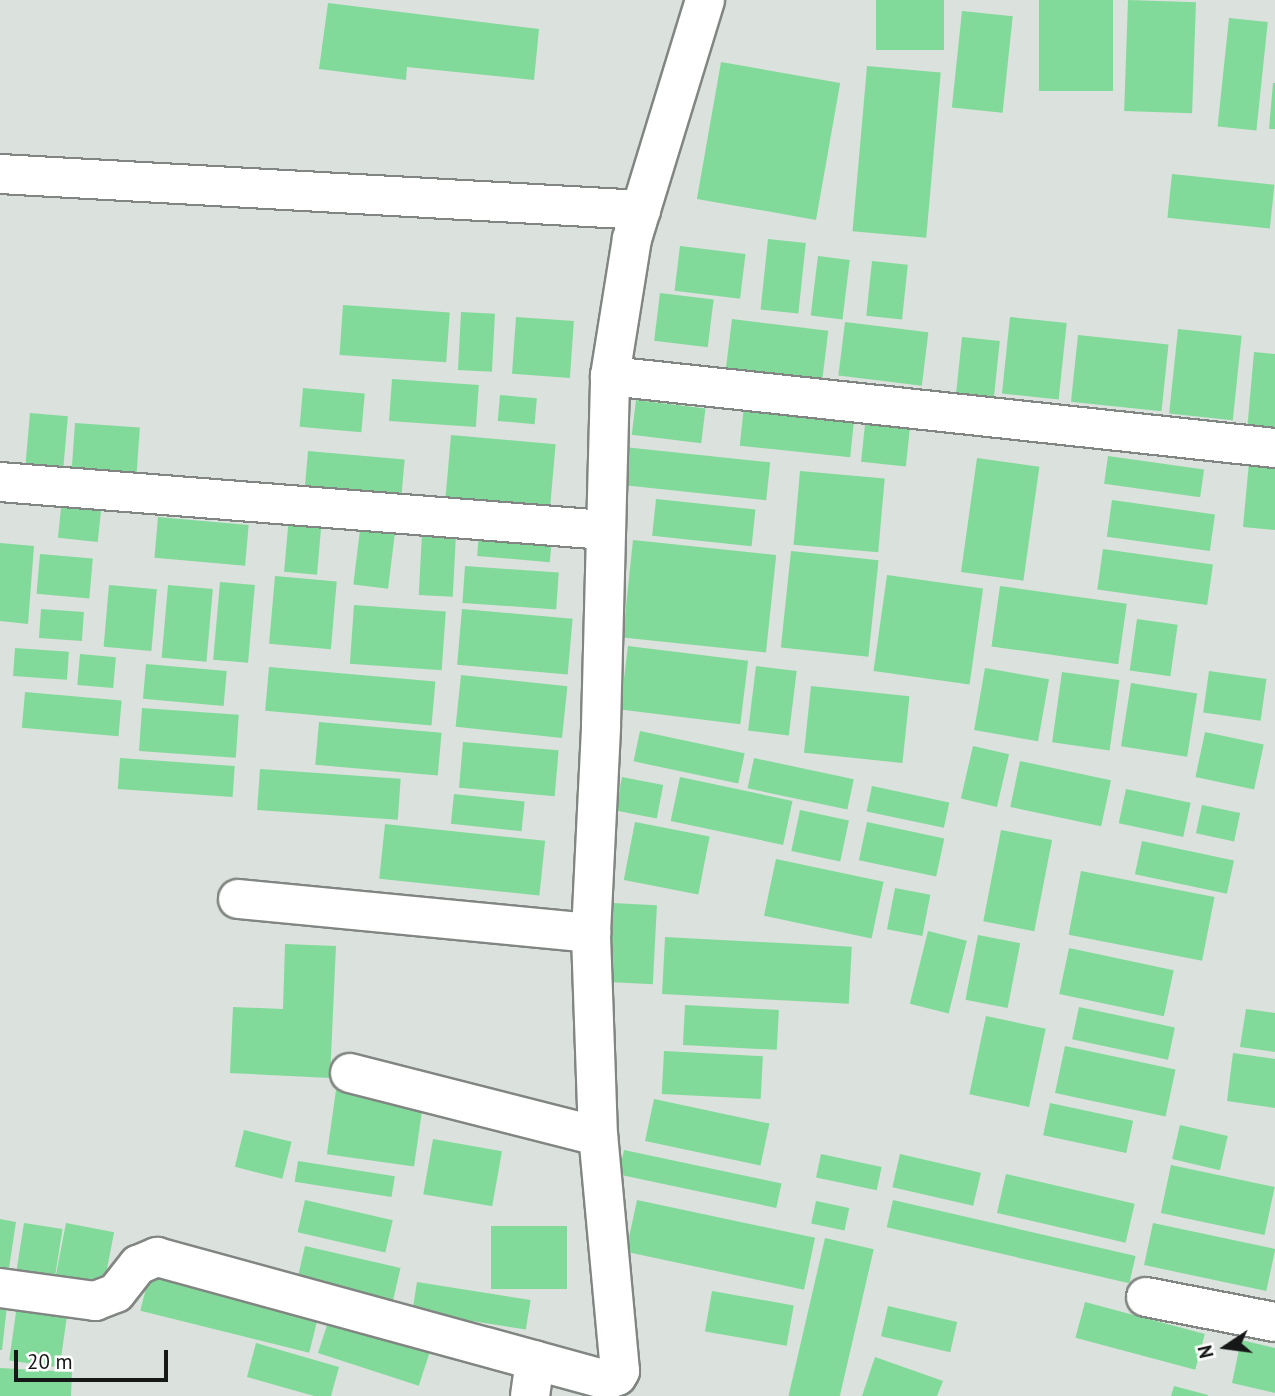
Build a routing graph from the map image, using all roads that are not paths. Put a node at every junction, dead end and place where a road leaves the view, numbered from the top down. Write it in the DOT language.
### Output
graph roads {
  1 [pos="705,0"];
  2 [pos="0,174"];
  3 [pos="641,209"];
  4 [pos="610,376"];
  5 [pos="1275,448"];
  6 [pos="0,482"];
  7 [pos="605,530"];
  8 [pos="239,899"];
  9 [pos="591,933"];
  10 [pos="350,1073"];
  11 [pos="598,1136"];
  12 [pos="0,1288"];
  13 [pos="1146,1297"];
  14 [pos="1275,1322"];
  15 [pos="532,1378"];
  1 -- 3 [label="street"];
  2 -- 3 [label="street"];
  3 -- 4 [label="street"];
  4 -- 5 [label="street"];
  4 -- 7 [label="street"];
  6 -- 7 [label="street"];
  7 -- 9 [label="street"];
  8 -- 9 [label="street"];
  9 -- 11 [label="street"];
  10 -- 11 [label="street"];
  11 -- 15 [label="street"];
  12 -- 15 [label="street"];
  13 -- 14 [label="street"];
}
